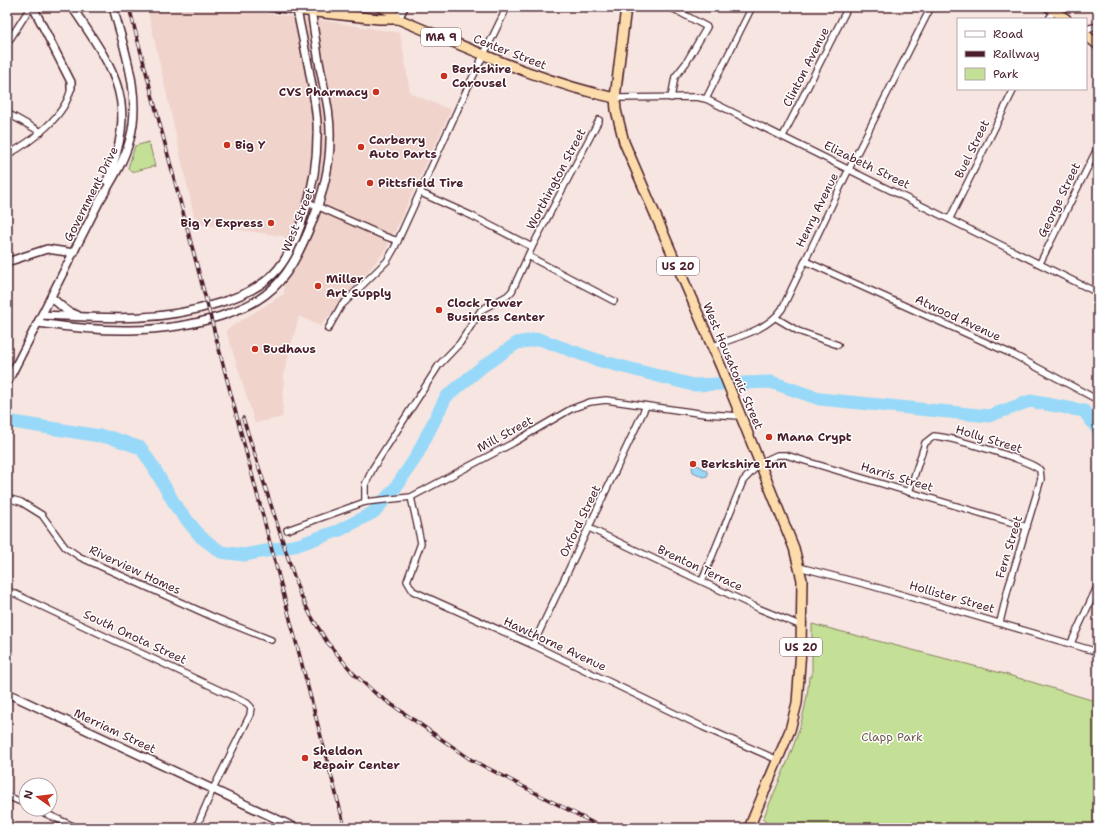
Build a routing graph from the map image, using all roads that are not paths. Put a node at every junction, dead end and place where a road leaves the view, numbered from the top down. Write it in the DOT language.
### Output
graph roads {
  1 [pos="33,7"];
  2 [pos="72,7"];
  3 [pos="113,7"];
  4 [pos="269,7"];
  5 [pos="381,7"];
  6 [pos="404,7"];
  7 [pos="507,7"];
  8 [pos="626,7"];
  9 [pos="670,7"];
  10 [pos="752,7"];
  11 [pos="848,7"];
  12 [pos="931,7"];
  13 [pos="297,8"];
  14 [pos="1052,8"];
  15 [pos="311,9"];
  16 [pos="1049,18"];
  17 [pos="1065,18"];
  18 [pos="398,19"];
  19 [pos="1098,26"];
  20 [pos="1087,29"];
  21 [pos="1087,36"];
  22 [pos="7,44"];
  23 [pos="1098,45"];
  24 [pos="485,54"];
  25 [pos="71,88"];
  26 [pos="1014,90"];
  27 [pos="615,98"];
  28 [pos="671,98"];
  29 [pos="706,99"];
  30 [pos="7,113"];
  31 [pos="599,120"];
  32 [pos="40,132"];
  33 [pos="783,136"];
  34 [pos="1098,147"];
  35 [pos="7,155"];
  36 [pos="849,169"];
  37 [pos="421,193"];
  38 [pos="99,202"];
  39 [pos="308,202"];
  40 [pos="318,206"];
  41 [pos="950,218"];
  42 [pos="398,241"];
  43 [pos="532,247"];
  44 [pos="74,253"];
  45 [pos="528,256"];
  46 [pos="805,261"];
  47 [pos="7,262"];
  48 [pos="1040,263"];
  49 [pos="1098,293"];
  50 [pos="51,297"];
  51 [pos="614,301"];
  52 [pos="42,315"];
  53 [pos="89,317"];
  54 [pos="776,318"];
  55 [pos="38,323"];
  56 [pos="328,329"];
  57 [pos="838,345"];
  58 [pos="713,346"];
  59 [pos="7,383"];
  60 [pos="1098,400"];
  61 [pos="646,406"];
  62 [pos="739,412"];
  63 [pos="760,463"];
  64 [pos="1041,479"];
  65 [pos="908,492"];
  66 [pos="411,497"];
  67 [pos="7,498"];
  68 [pos="365,502"];
  69 [pos="1027,527"];
  70 [pos="589,528"];
  71 [pos="287,530"];
  72 [pos="799,567"];
  73 [pos="702,581"];
  74 [pos="1098,585"];
  75 [pos="7,590"];
  76 [pos="1000,622"];
  77 [pos="802,626"];
  78 [pos="271,640"];
  79 [pos="1072,643"];
  80 [pos="533,645"];
  81 [pos="1098,652"];
  82 [pos="7,693"];
  83 [pos="778,760"];
  84 [pos="213,789"];
  85 [pos="7,796"];
  86 [pos="18,801"];
  87 [pos="53,817"];
  88 [pos="77,828"];
  89 [pos="196,828"];
  90 [pos="296,828"];
  91 [pos="749,828"];
  1 -- 22 [label="street"];
  1 -- 25 [label="street"];
  2 -- 38 [label="street"];
  3 -- 38 [label="street, Government Drive"];
  4 -- 13 [label="street, Center Street"];
  5 -- 18 [label="highway, Center Street / MA 9"];
  6 -- 18 [label="street"];
  7 -- 24 [label="street"];
  8 -- 27 [label="highway, West Housatonic Street / US 20"];
  9 -- 28 [label="street"];
  10 -- 29 [label="street"];
  11 -- 33 [label="street, Clinton Avenue"];
  12 -- 36 [label="street, Henry Avenue"];
  13 -- 15 [label="highway, Center Street / MA 9"];
  13 -- 39 [label="street, West Street"];
  14 -- 16 [label="street"];
  14 -- 17 [label="highway"];
  15 -- 18 [label="highway, Center Street / MA 9"];
  15 -- 40 [label="street, West Street"];
  18 -- 24 [label="highway, Center Street / MA 9"];
  19 -- 20 [label="street"];
  21 -- 23 [label="highway"];
  24 -- 27 [label="highway, Center Street / MA 9"];
  24 -- 37 [label="street"];
  25 -- 32 [label="street"];
  26 -- 41 [label="street, Buel Street"];
  27 -- 28 [label="street, Elizabeth Street"];
  27 -- 58 [label="highway, West Housatonic Street / US 20"];
  28 -- 29 [label="street, Elizabeth Street"];
  29 -- 33 [label="street, Elizabeth Street"];
  30 -- 32 [label="street"];
  31 -- 43 [label="street, Worthington Street"];
  32 -- 35 [label="street"];
  33 -- 36 [label="street, Elizabeth Street"];
  34 -- 48 [label="street, George Street"];
  36 -- 41 [label="street, Elizabeth Street"];
  36 -- 46 [label="street, Henry Avenue"];
  37 -- 42 [label="street"];
  37 -- 43 [label="street"];
  38 -- 44 [label="street, Government Drive"];
  39 -- 40 [label="street"];
  39 -- 53 [label="street, West Street"];
  40 -- 42 [label="street"];
  40 -- 55 [label="street, West Street"];
  41 -- 48 [label="street, Elizabeth Street"];
  42 -- 56 [label="street"];
  43 -- 45 [label="street, Worthington Street"];
  44 -- 47 [label="street"];
  44 -- 50 [label="street, Government Drive"];
  45 -- 51 [label="street"];
  45 -- 68 [label="street, Worthington Street"];
  46 -- 54 [label="street, Henry Avenue"];
  46 -- 60 [label="street, Atwood Avenue"];
  48 -- 49 [label="street, Elizabeth Street"];
  50 -- 52 [label="street, Government Drive"];
  50 -- 53 [label="street, West Street"];
  52 -- 53 [label="street, West Street"];
  52 -- 55 [label="street"];
  54 -- 57 [label="street"];
  54 -- 58 [label="street"];
  55 -- 59 [label="street"];
  58 -- 62 [label="highway, West Housatonic Street / US 20"];
  61 -- 62 [label="street, Mill Street"];
  61 -- 66 [label="street, Mill Street"];
  61 -- 70 [label="street, Oxford Street"];
  62 -- 63 [label="highway, West Housatonic Street / US 20"];
  63 -- 65 [label="street, Harris Street"];
  63 -- 72 [label="highway, West Housatonic Street / US 20"];
  63 -- 73 [label="street"];
  64 -- 65 [label="street, Holly Street"];
  64 -- 69 [label="street, Fern Street"];
  65 -- 69 [label="street, Harris Street"];
  66 -- 68 [label="street, Mill Street"];
  66 -- 80 [label="street, Hawthorne Avenue"];
  67 -- 78 [label="street, Riverview Homes"];
  68 -- 71 [label="street, Mill Street"];
  69 -- 76 [label="street, Fern Street"];
  70 -- 73 [label="street, Brenton Terrace"];
  70 -- 80 [label="street, Oxford Street"];
  72 -- 76 [label="street, Hollister Street"];
  72 -- 77 [label="highway, West Housatonic Street / US 20"];
  73 -- 77 [label="street, Brenton Terrace"];
  74 -- 79 [label="street"];
  75 -- 84 [label="street, South Onota Street"];
  76 -- 79 [label="street, Hollister Street"];
  77 -- 83 [label="highway, West Housatonic Street / US 20"];
  79 -- 81 [label="street, Hollister Street"];
  80 -- 83 [label="street, Hawthorne Avenue"];
  82 -- 84 [label="street, Merriam Street"];
  83 -- 91 [label="highway, West Housatonic Street / US 20"];
  84 -- 89 [label="street"];
  84 -- 90 [label="street, Merriam Street"];
  85 -- 86 [label="street"];
  87 -- 88 [label="street"];
}
